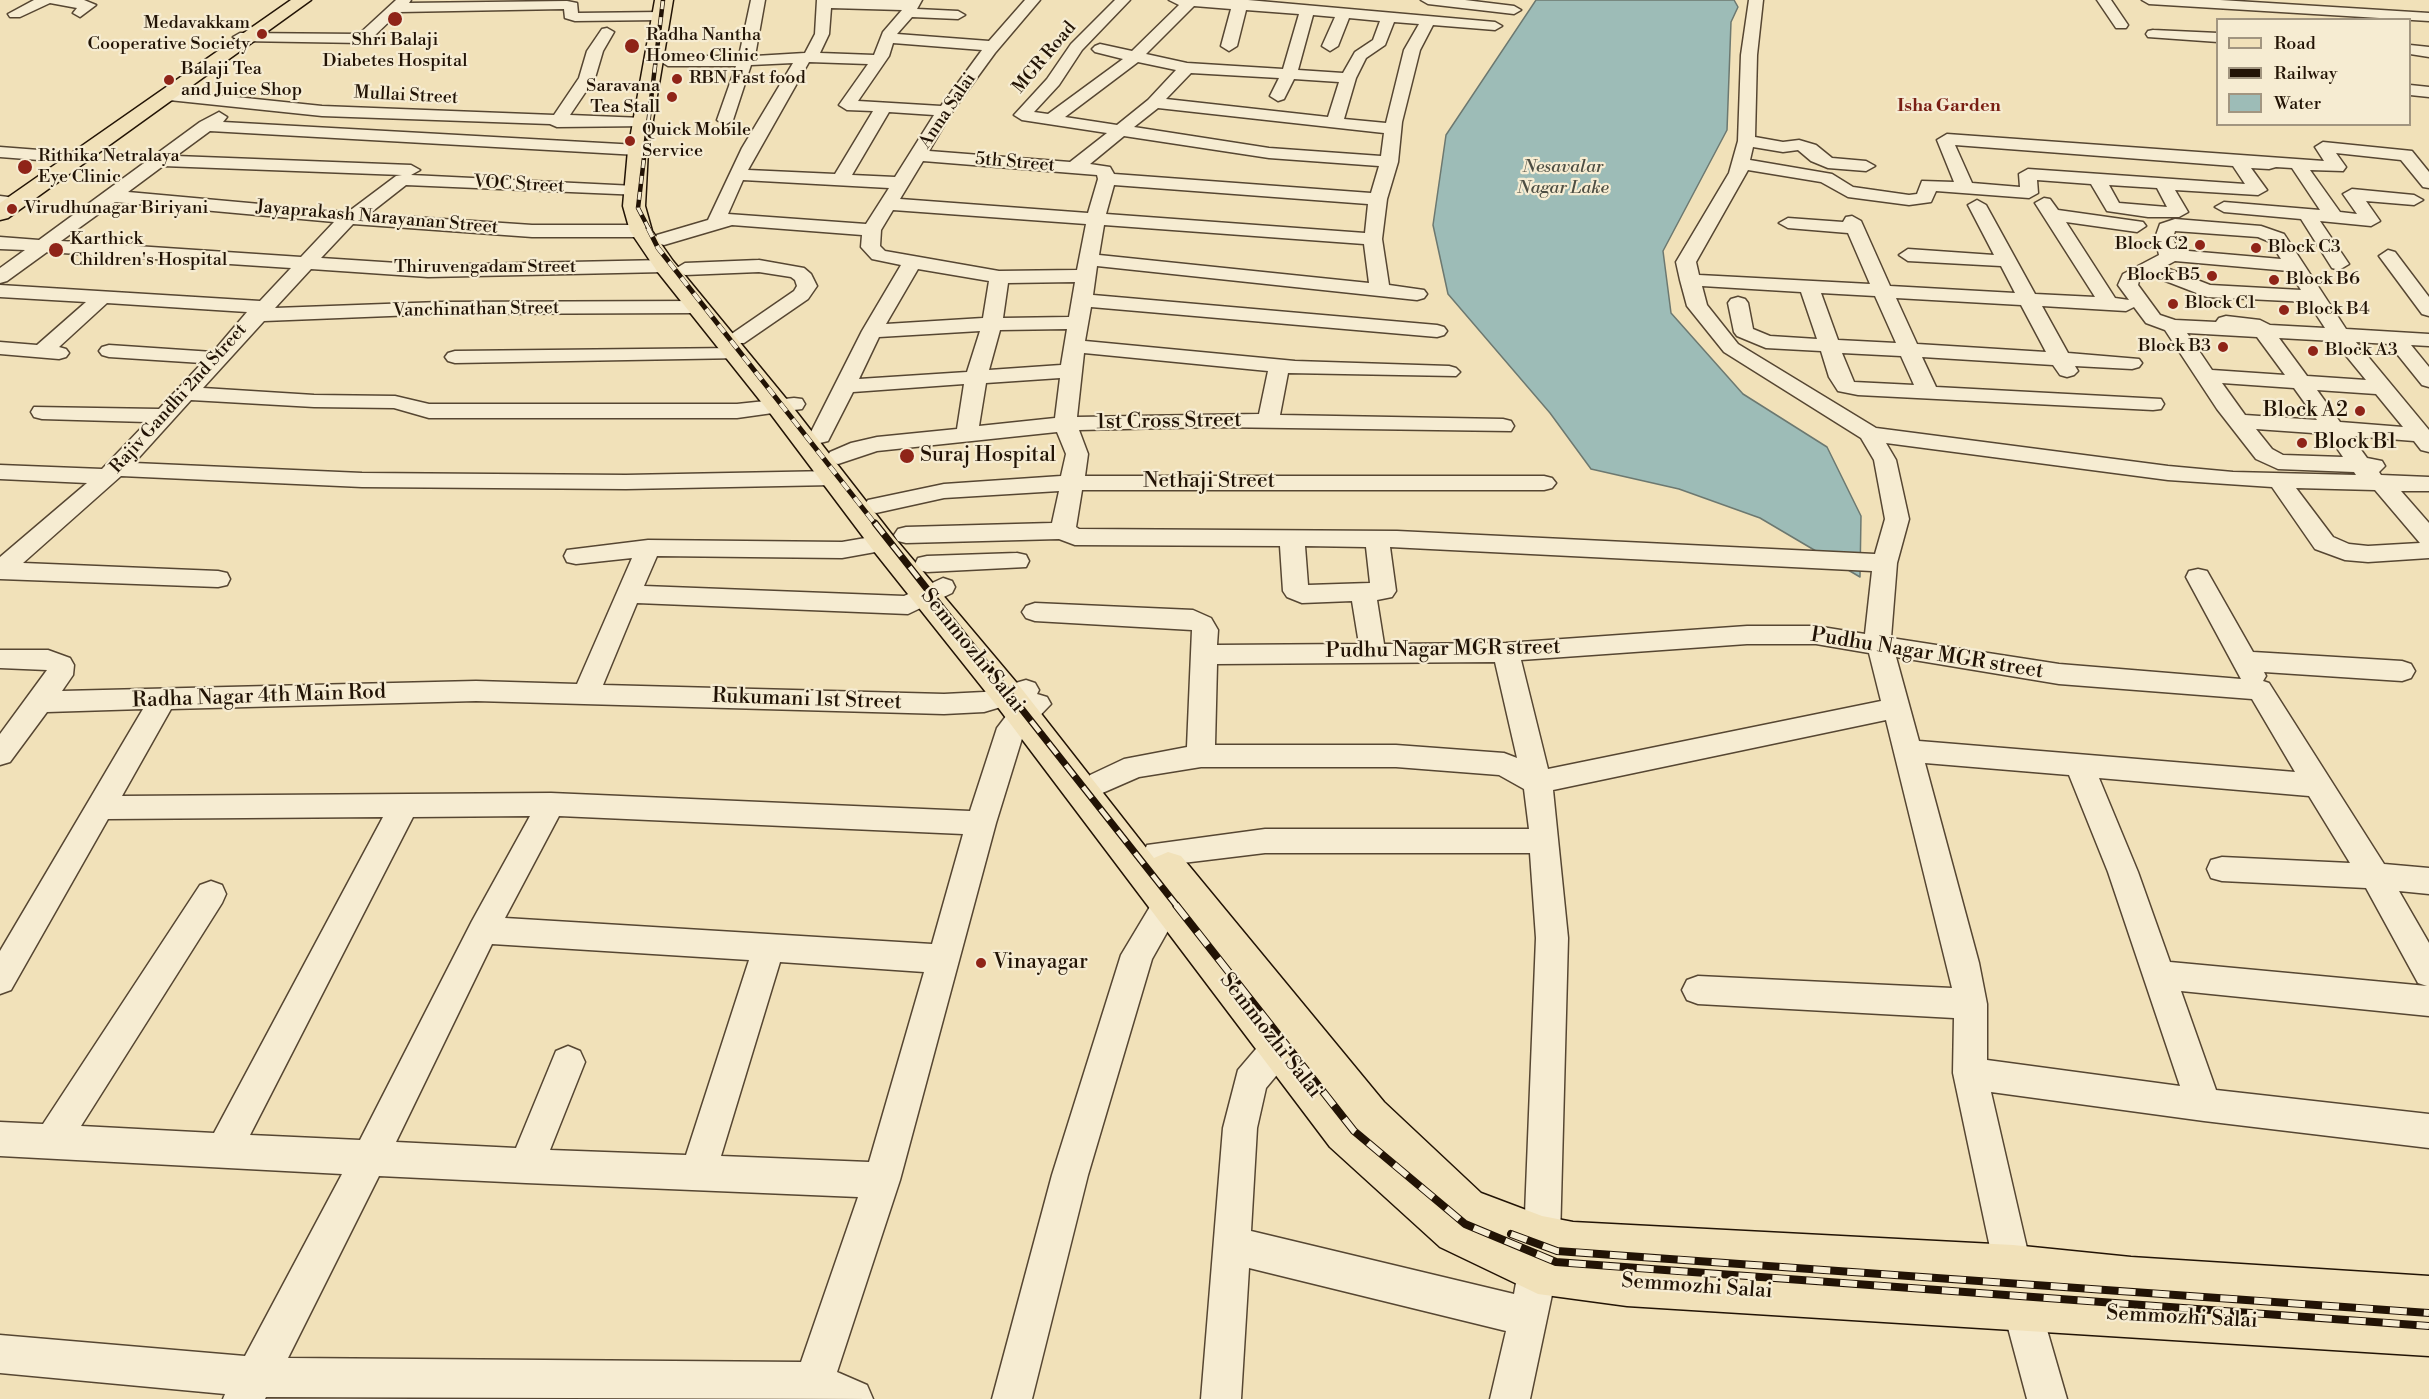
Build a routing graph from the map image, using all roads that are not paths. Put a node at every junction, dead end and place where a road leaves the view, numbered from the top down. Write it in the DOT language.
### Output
graph roads {
  1 [pos="46,0"];
  2 [pos="54,0"];
  3 [pos="291,0"];
  4 [pos="302,0"];
  5 [pos="758,0"];
  6 [pos="1032,0"];
  7 [pos="1123,0"];
  8 [pos="1405,0"];
  9 [pos="1428,0"];
  10 [pos="1756,0"];
  11 [pos="2104,0"];
  12 [pos="2149,0"];
  13 [pos="2330,0"];
  14 [pos="2424,0"];
  15 [pos="824,1"];
  16 [pos="1183,1"];
  17 [pos="1240,3"];
  18 [pos="2231,3"];
  19 [pos="400,4"];
  20 [pos="2429,4"];
  21 [pos="667,5"];
  22 [pos="911,6"];
  23 [pos="1514,10"];
  24 [pos="1307,11"];
  25 [pos="80,13"];
  26 [pos="15,14"];
  27 [pos="1344,14"];
  28 [pos="958,15"];
  29 [pos="2346,16"];
  30 [pos="2429,17"];
  31 [pos="2243,18"];
  32 [pos="1393,19"];
  33 [pos="1426,22"];
  34 [pos="380,23"];
  35 [pos="412,23"];
  36 [pos="2121,25"];
  37 [pos="1495,26"];
  38 [pos="607,32"];
  39 [pos="2153,34"];
  40 [pos="246,37"];
  41 [pos="2196,37"];
  42 [pos="889,38"];
  43 [pos="2216,38"];
  44 [pos="993,46"];
  45 [pos="1229,46"];
  46 [pos="1330,46"];
  47 [pos="1100,49"];
  48 [pos="2411,50"];
  49 [pos="2207,51"];
  50 [pos="2429,52"];
  51 [pos="1136,56"];
  52 [pos="807,57"];
  53 [pos="878,60"];
  54 [pos="668,61"];
  55 [pos="744,61"];
  56 [pos="1187,68"];
  57 [pos="1289,74"];
  58 [pos="1348,78"];
  59 [pos="169,95"];
  60 [pos="1278,96"];
  61 [pos="237,103"];
  62 [pos="1154,103"];
  63 [pos="884,107"];
  64 [pos="945,111"];
  65 [pos="724,120"];
  66 [pos="1050,120"];
  67 [pos="557,122"];
  68 [pos="1335,122"];
  69 [pos="206,126"];
  70 [pos="1393,129"];
  71 [pos="1120,131"];
  72 [pos="640,137"];
  73 [pos="1746,141"];
  74 [pos="2013,143"];
  75 [pos="0,152"];
  76 [pos="918,155"];
  77 [pos="72,158"];
  78 [pos="158,161"];
  79 [pos="2238,161"];
  80 [pos="1389,162"];
  81 [pos="1739,163"];
  82 [pos="2297,163"];
  83 [pos="1866,166"];
  84 [pos="1074,168"];
  85 [pos="2028,174"];
  86 [pos="407,175"];
  87 [pos="738,175"];
  88 [pos="2425,175"];
  89 [pos="1107,179"];
  90 [pos="2097,179"];
  91 [pos="840,180"];
  92 [pos="902,183"];
  93 [pos="2164,185"];
  94 [pos="1965,188"];
  95 [pos="635,191"];
  96 [pos="113,196"];
  97 [pos="1378,199"];
  98 [pos="2414,200"];
  99 [pos="889,204"];
  100 [pos="1,205"];
  101 [pos="1977,205"];
  102 [pos="2210,205"];
  103 [pos="2307,215"];
  104 [pos="2334,217"];
  105 [pos="350,218"];
  106 [pos="1096,218"];
  107 [pos="717,221"];
  108 [pos="1788,224"];
  109 [pos="2142,227"];
  110 [pos="872,230"];
  111 [pos="1373,239"];
  112 [pos="0,243"];
  113 [pos="44,246"];
  114 [pos="661,250"];
  115 [pos="1908,255"];
  116 [pos="2169,255"];
  117 [pos="2388,256"];
  118 [pos="2006,261"];
  119 [pos="306,262"];
  120 [pos="912,262"];
  121 [pos="2339,264"];
  122 [pos="2295,266"];
  123 [pos="1088,268"];
  124 [pos="2155,270"];
  125 [pos="0,277"];
  126 [pos="999,277"];
  127 [pos="1690,280"];
  128 [pos="1809,286"];
  129 [pos="2184,289"];
  130 [pos="1380,290"];
  131 [pos="1883,290"];
  132 [pos="0,291"];
  133 [pos="1417,294"];
  134 [pos="2313,296"];
  135 [pos="103,297"];
  136 [pos="2027,299"];
  137 [pos="1081,300"];
  138 [pos="1738,303"];
  139 [pos="698,306"];
  140 [pos="2429,310"];
  141 [pos="259,311"];
  142 [pos="2226,322"];
  143 [pos="1077,323"];
  144 [pos="992,324"];
  145 [pos="2172,326"];
  146 [pos="2264,330"];
  147 [pos="872,331"];
  148 [pos="1437,331"];
  149 [pos="2339,334"];
  150 [pos="2362,336"];
  151 [pos="2395,338"];
  152 [pos="2429,340"];
  153 [pos="1074,345"];
  154 [pos="1829,345"];
  155 [pos="736,347"];
  156 [pos="0,348"];
  157 [pos="1910,350"];
  158 [pos="41,351"];
  159 [pos="109,351"];
  160 [pos="66,354"];
  161 [pos="455,357"];
  162 [pos="216,358"];
  163 [pos="2060,359"];
  164 [pos="2132,363"];
  165 [pos="1279,366"];
  166 [pos="1072,371"];
  167 [pos="1449,372"];
  168 [pos="2207,376"];
  169 [pos="976,377"];
  170 [pos="2429,381"];
  171 [pos="2303,383"];
  172 [pos="845,386"];
  173 [pos="2383,388"];
  174 [pos="1927,391"];
  175 [pos="183,393"];
  176 [pos="2082,399"];
  177 [pos="2153,404"];
  178 [pos="787,406"];
  179 [pos="42,412"];
  180 [pos="161,416"];
  181 [pos="2238,421"];
  182 [pos="1268,422"];
  183 [pos="1065,424"];
  184 [pos="1503,426"];
  185 [pos="2335,428"];
  186 [pos="967,434"];
  187 [pos="1870,434"];
  188 [pos="2387,435"];
  189 [pos="2426,435"];
  190 [pos="830,457"];
  191 [pos="2429,470"];
  192 [pos="0,472"];
  193 [pos="111,473"];
  194 [pos="2376,480"];
  195 [pos="1073,483"];
  196 [pos="1544,483"];
  197 [pos="2429,484"];
  198 [pos="2283,486"];
  199 [pos="876,505"];
  200 [pos="1063,531"];
  201 [pos="1292,538"];
  202 [pos="2429,538"];
  203 [pos="1377,540"];
  204 [pos="648,548"];
  205 [pos="2429,549"];
  206 [pos="10,554"];
  207 [pos="576,556"];
  208 [pos="1017,561"];
  209 [pos="1885,563"];
  210 [pos="917,565"];
  211 [pos="0,570"];
  212 [pos="2198,577"];
  213 [pos="218,579"];
  214 [pos="1363,592"];
  215 [pos="628,594"];
  216 [pos="1035,612"];
  217 [pos="1880,646"];
  218 [pos="1373,652"];
  219 [pos="1506,652"];
  220 [pos="1204,655"];
  221 [pos="0,659"];
  222 [pos="2244,661"];
  223 [pos="2402,671"];
  224 [pos="2260,690"];
  225 [pos="586,693"];
  226 [pos="162,701"];
  227 [pos="1024,701"];
  228 [pos="40,702"];
  229 [pos="1897,708"];
  230 [pos="1908,751"];
  231 [pos="0,754"];
  232 [pos="1201,756"];
  233 [pos="2079,764"];
  234 [pos="1537,782"];
  235 [pos="1100,783"];
  236 [pos="2318,785"];
  237 [pos="550,804"];
  238 [pos="404,806"];
  239 [pos="100,808"];
  240 [pos="981,823"];
  241 [pos="1543,841"];
  242 [pos="1158,854"];
  243 [pos="2222,869"];
  244 [pos="2375,876"];
  245 [pos="2429,881"];
  246 [pos="211,894"];
  247 [pos="1168,904"];
  248 [pos="483,930"];
  249 [pos="769,948"];
  250 [pos="943,959"];
  251 [pos="3,972"];
  252 [pos="2429,973"];
  253 [pos="2159,975"];
  254 [pos="1698,990"];
  255 [pos="2429,1001"];
  256 [pos="1971,1004"];
  257 [pos="1278,1047"];
  258 [pos="568,1062"];
  259 [pos="1970,1073"];
  260 [pos="2204,1105"];
  261 [pos="2429,1131"];
  262 [pos="0,1138"];
  263 [pos="52,1141"];
  264 [pos="223,1152"];
  265 [pos="369,1159"];
  266 [pos="526,1166"];
  267 [pos="698,1173"];
  268 [pos="882,1180"];
  269 [pos="1232,1245"];
  270 [pos="1540,1255"];
  271 [pos="2013,1268"];
  272 [pos="2429,1299"];
  273 [pos="2022,1309"];
  274 [pos="1528,1317"];
  275 [pos="2429,1332"];
  276 [pos="0,1354"];
  277 [pos="249,1388"];
  278 [pos="811,1391"];
  279 [pos="853,1399"];
  280 [pos="1012,1399"];
  281 [pos="1221,1399"];
  282 [pos="1510,1399"];
  283 [pos="2047,1399"];
  1 -- 26 [label="street"];
  2 -- 25 [label="street"];
  3 -- 40 [label="main road"];
  4 -- 40 [label="main road"];
  5 -- 55 [label="street"];
  6 -- 44 [label="street, Anna Salai"];
  7 -- 66 [label="street, MGR Road"];
  8 -- 32 [label="street"];
  9 -- 23 [label="street"];
  10 -- 73 [label="street"];
  11 -- 36 [label="street"];
  12 -- 18 [label="street"];
  13 -- 29 [label="street"];
  14 -- 20 [label="street"];
  15 -- 22 [label="street"];
  15 -- 52 [label="street"];
  16 -- 17 [label="street"];
  16 -- 51 [label="street"];
  17 -- 24 [label="street"];
  17 -- 45 [label="street"];
  18 -- 29 [label="street"];
  18 -- 31 [label="street"];
  19 -- 21 [label="street"];
  19 -- 34 [label="street"];
  21 -- 54 [label="main road, Semmozhi Salai"];
  21 -- 72 [label="main road, Semmozhi Salai"];
  22 -- 28 [label="street"];
  22 -- 42 [label="street"];
  24 -- 27 [label="street"];
  24 -- 57 [label="street"];
  27 -- 32 [label="street"];
  27 -- 46 [label="street"];
  29 -- 30 [label="street"];
  32 -- 33 [label="street"];
  32 -- 58 [label="street"];
  33 -- 37 [label="street"];
  33 -- 70 [label="street"];
  34 -- 35 [label="street"];
  34 -- 40 [label="street"];
  38 -- 67 [label="street"];
  39 -- 41 [label="street"];
  40 -- 59 [label="main road"];
  40 -- 77 [label="main road"];
  41 -- 43 [label="street"];
  41 -- 49 [label="street"];
  42 -- 44 [label="street"];
  42 -- 53 [label="street"];
  44 -- 64 [label="street, Anna Salai"];
  47 -- 51 [label="street"];
  48 -- 50 [label="street"];
  51 -- 56 [label="street"];
  51 -- 66 [label="street"];
  52 -- 53 [label="street"];
  52 -- 55 [label="street"];
  52 -- 87 [label="street"];
  53 -- 63 [label="street"];
  54 -- 55 [label="street"];
  54 -- 114 [label="main road, Semmozhi Salai"];
  55 -- 65 [label="street"];
  56 -- 57 [label="street"];
  56 -- 62 [label="street"];
  57 -- 58 [label="street"];
  57 -- 60 [label="street"];
  58 -- 68 [label="street"];
  59 -- 61 [label="street, Mullai Street"];
  59 -- 77 [label="main road"];
  61 -- 67 [label="street, Mullai Street"];
  61 -- 69 [label="street"];
  62 -- 68 [label="street"];
  62 -- 71 [label="street"];
  63 -- 64 [label="street"];
  63 -- 91 [label="street"];
  64 -- 76 [label="street, Anna Salai"];
  66 -- 71 [label="street"];
  67 -- 72 [label="street, Mullai Street"];
  68 -- 70 [label="street"];
  69 -- 72 [label="street"];
  69 -- 78 [label="street"];
  70 -- 80 [label="street"];
  71 -- 80 [label="street"];
  71 -- 84 [label="street"];
  72 -- 95 [label="main road, Semmozhi Salai"];
  73 -- 81 [label="street"];
  73 -- 83 [label="street"];
  74 -- 79 [label="street"];
  74 -- 85 [label="street"];
  74 -- 94 [label="street"];
  75 -- 77 [label="street"];
  76 -- 84 [label="street, 5th Street"];
  76 -- 92 [label="street, Anna Salai"];
  77 -- 100 [label="main road"];
  78 -- 86 [label="street, VOC Street"];
  78 -- 96 [label="street"];
  79 -- 82 [label="street"];
  79 -- 93 [label="street"];
  80 -- 97 [label="street"];
  81 -- 94 [label="street"];
  81 -- 127 [label="street"];
  82 -- 88 [label="street"];
  82 -- 104 [label="street"];
  84 -- 89 [label="street, 5th Street"];
  85 -- 90 [label="street"];
  85 -- 94 [label="street"];
  86 -- 95 [label="street, VOC Street"];
  86 -- 105 [label="street, Rajiv Gandhi 2nd Street"];
  87 -- 91 [label="street"];
  87 -- 107 [label="street"];
  89 -- 97 [label="street"];
  89 -- 106 [label="street"];
  90 -- 93 [label="street"];
  90 -- 93 [label="street"];
  91 -- 92 [label="street"];
  92 -- 99 [label="street, Anna Salai"];
  95 -- 114 [label="main road, Semmozhi Salai"];
  96 -- 105 [label="street, Jayaprakash Narayanan Street"];
  96 -- 113 [label="street"];
  97 -- 111 [label="street"];
  98 -- 104 [label="street"];
  99 -- 106 [label="street"];
  99 -- 110 [label="street, Anna Salai"];
  101 -- 118 [label="street"];
  102 -- 103 [label="street"];
  103 -- 104 [label="street"];
  103 -- 121 [label="street"];
  105 -- 114 [label="street, Jayaprakash Narayanan Street"];
  105 -- 119 [label="street, Rajiv Gandhi 2nd Street"];
  106 -- 111 [label="street"];
  106 -- 123 [label="street"];
  107 -- 110 [label="street"];
  107 -- 114 [label="street"];
  108 -- 131 [label="street"];
  109 -- 136 [label="street"];
  110 -- 120 [label="street"];
  111 -- 130 [label="street"];
  112 -- 113 [label="street, Thiruvengadam Street"];
  113 -- 119 [label="street, Thiruvengadam Street"];
  113 -- 125 [label="street"];
  114 -- 119 [label="street, Thiruvengadam Street"];
  114 -- 139 [label="main road, Semmozhi Salai"];
  114 -- 155 [label="main road, Semmozhi Salai"];
  114 -- 155 [label="street"];
  115 -- 118 [label="street"];
  116 -- 122 [label="street"];
  116 -- 122 [label="street"];
  116 -- 124 [label="street"];
  117 -- 140 [label="street"];
  118 -- 136 [label="street"];
  119 -- 141 [label="street, Rajiv Gandhi 2nd Street"];
  120 -- 126 [label="street"];
  120 -- 147 [label="street"];
  122 -- 134 [label="street"];
  123 -- 126 [label="street"];
  123 -- 130 [label="street"];
  123 -- 137 [label="street"];
  124 -- 129 [label="street"];
  124 -- 134 [label="street"];
  124 -- 145 [label="street"];
  126 -- 144 [label="street"];
  127 -- 128 [label="street"];
  127 -- 187 [label="street"];
  128 -- 131 [label="street"];
  128 -- 154 [label="street"];
  130 -- 133 [label="street"];
  131 -- 136 [label="street"];
  131 -- 157 [label="street"];
  132 -- 135 [label="street, Vanchinathan Street"];
  134 -- 149 [label="street"];
  135 -- 141 [label="street, Vanchinathan Street"];
  135 -- 158 [label="street"];
  136 -- 163 [label="street"];
  137 -- 143 [label="street"];
  137 -- 148 [label="street"];
  138 -- 154 [label="street"];
  139 -- 141 [label="street, Vanchinathan Street"];
  139 -- 155 [label="main road, Semmozhi Salai"];
  141 -- 162 [label="street, Rajiv Gandhi 2nd Street"];
  142 -- 146 [label="street"];
  143 -- 144 [label="street"];
  143 -- 153 [label="street"];
  144 -- 147 [label="street"];
  144 -- 169 [label="street"];
  145 -- 146 [label="street"];
  145 -- 168 [label="street"];
  146 -- 149 [label="street"];
  146 -- 171 [label="street"];
  147 -- 172 [label="street"];
  149 -- 150 [label="street"];
  149 -- 173 [label="street"];
  150 -- 151 [label="street"];
  150 -- 189 [label="street"];
  151 -- 152 [label="street"];
  151 -- 170 [label="street"];
  153 -- 165 [label="street"];
  153 -- 166 [label="street"];
  154 -- 157 [label="street"];
  154 -- 174 [label="street"];
  155 -- 161 [label="street"];
  155 -- 178 [label="main road, Semmozhi Salai"];
  156 -- 158 [label="street"];
  157 -- 163 [label="street"];
  157 -- 174 [label="street"];
  158 -- 160 [label="street"];
  159 -- 162 [label="street"];
  162 -- 175 [label="street, Rajiv Gandhi 2nd Street"];
  163 -- 164 [label="street"];
  163 -- 176 [label="street"];
  165 -- 167 [label="street"];
  165 -- 182 [label="street"];
  166 -- 169 [label="street"];
  166 -- 183 [label="street"];
  168 -- 171 [label="street"];
  168 -- 181 [label="street"];
  169 -- 172 [label="street"];
  169 -- 186 [label="street"];
  171 -- 173 [label="street"];
  171 -- 185 [label="street"];
  172 -- 190 [label="street"];
  173 -- 189 [label="street"];
  174 -- 176 [label="street"];
  175 -- 178 [label="street"];
  175 -- 180 [label="street, Rajiv Gandhi 2nd Street"];
  176 -- 177 [label="street"];
  178 -- 190 [label="main road, Semmozhi Salai"];
  179 -- 180 [label="street"];
  180 -- 193 [label="street, Rajiv Gandhi 2nd Street"];
  181 -- 185 [label="street"];
  181 -- 194 [label="street"];
  182 -- 183 [label="street, 1st Cross Street"];
  182 -- 184 [label="street, 1st Cross Street"];
  183 -- 186 [label="street, 1st Cross Street"];
  183 -- 195 [label="street"];
  185 -- 189 [label="street"];
  185 -- 194 [label="street"];
  186 -- 190 [label="street, 1st Cross Street"];
  187 -- 198 [label="street"];
  187 -- 209 [label="street"];
  188 -- 189 [label="street"];
  190 -- 193 [label="street"];
  190 -- 199 [label="main road, Semmozhi Salai"];
  190 -- 210 [label="main road, Semmozhi Salai"];
  191 -- 194 [label="street"];
  192 -- 193 [label="street"];
  193 -- 206 [label="street, Rajiv Gandhi 2nd Street"];
  194 -- 197 [label="street"];
  194 -- 198 [label="street"];
  194 -- 202 [label="street"];
  195 -- 196 [label="street, Nethaji Street"];
  195 -- 199 [label="street, Nethaji Street"];
  195 -- 200 [label="street"];
  198 -- 205 [label="street"];
  199 -- 210 [label="main road, Semmozhi Salai"];
  200 -- 201 [label="street"];
  200 -- 210 [label="street"];
  201 -- 203 [label="street"];
  201 -- 214 [label="street"];
  203 -- 209 [label="street"];
  203 -- 214 [label="street"];
  204 -- 207 [label="street"];
  204 -- 210 [label="street"];
  204 -- 215 [label="street"];
  206 -- 211 [label="street, Rajiv Gandhi 2nd Street"];
  208 -- 210 [label="street"];
  209 -- 217 [label="street"];
  210 -- 215 [label="street"];
  210 -- 227 [label="main road, Semmozhi Salai"];
  211 -- 213 [label="street"];
  212 -- 222 [label="street"];
  214 -- 218 [label="street"];
  215 -- 225 [label="street"];
  216 -- 220 [label="street"];
  217 -- 219 [label="street, Pudhu Nagar MGR street"];
  217 -- 224 [label="street, Pudhu Nagar MGR street"];
  217 -- 229 [label="street"];
  218 -- 219 [label="street, Pudhu Nagar MGR street"];
  218 -- 220 [label="street, Pudhu Nagar MGR street"];
  219 -- 234 [label="street"];
  220 -- 232 [label="street"];
  221 -- 228 [label="street"];
  222 -- 223 [label="street"];
  222 -- 224 [label="street"];
  224 -- 236 [label="street"];
  225 -- 226 [label="street, Radha Nagar 4th Main Rod"];
  225 -- 227 [label="street, Rukumani 1st Street"];
  226 -- 228 [label="street, Radha Nagar 4th Main Rod"];
  226 -- 239 [label="street"];
  227 -- 235 [label="main road, Semmozhi Salai"];
  227 -- 240 [label="street"];
  227 -- 247 [label="main road, Semmozhi Salai"];
  228 -- 231 [label="street"];
  229 -- 230 [label="street"];
  229 -- 234 [label="street"];
  230 -- 233 [label="street"];
  230 -- 256 [label="street"];
  232 -- 234 [label="street"];
  232 -- 235 [label="street"];
  233 -- 236 [label="street"];
  233 -- 253 [label="street"];
  234 -- 241 [label="street"];
  235 -- 242 [label="main road, Semmozhi Salai"];
  236 -- 244 [label="street"];
  237 -- 238 [label="street"];
  237 -- 240 [label="street"];
  237 -- 248 [label="street"];
  238 -- 239 [label="street"];
  238 -- 264 [label="street"];
  239 -- 251 [label="street"];
  240 -- 250 [label="street"];
  241 -- 242 [label="street"];
  241 -- 270 [label="street"];
  242 -- 270 [label="main road, Semmozhi Salai"];
  243 -- 244 [label="street"];
  244 -- 245 [label="street"];
  244 -- 252 [label="street"];
  246 -- 263 [label="street"];
  247 -- 257 [label="main road, Semmozhi Salai"];
  247 -- 280 [label="street"];
  248 -- 249 [label="street"];
  248 -- 265 [label="street"];
  249 -- 250 [label="street"];
  249 -- 267 [label="street"];
  250 -- 268 [label="street"];
  253 -- 255 [label="street"];
  253 -- 260 [label="street"];
  254 -- 256 [label="street"];
  256 -- 259 [label="street"];
  257 -- 269 [label="street"];
  257 -- 270 [label="main road, Semmozhi Salai"];
  258 -- 266 [label="street"];
  259 -- 260 [label="street"];
  259 -- 271 [label="street"];
  260 -- 261 [label="street"];
  262 -- 263 [label="street"];
  263 -- 264 [label="street"];
  264 -- 265 [label="street"];
  265 -- 266 [label="street"];
  265 -- 277 [label="street"];
  266 -- 267 [label="street"];
  267 -- 268 [label="street"];
  268 -- 278 [label="street"];
  269 -- 274 [label="street"];
  269 -- 281 [label="street"];
  270 -- 271 [label="main road, Semmozhi Salai"];
  270 -- 273 [label="main road, Semmozhi Salai"];
  270 -- 274 [label="street"];
  271 -- 272 [label="main road, Semmozhi Salai"];
  271 -- 273 [label="street"];
  273 -- 275 [label="main road, Semmozhi Salai"];
  273 -- 283 [label="street"];
  274 -- 282 [label="street"];
  276 -- 277 [label="street"];
  277 -- 278 [label="street"];
  278 -- 279 [label="street"];
}
